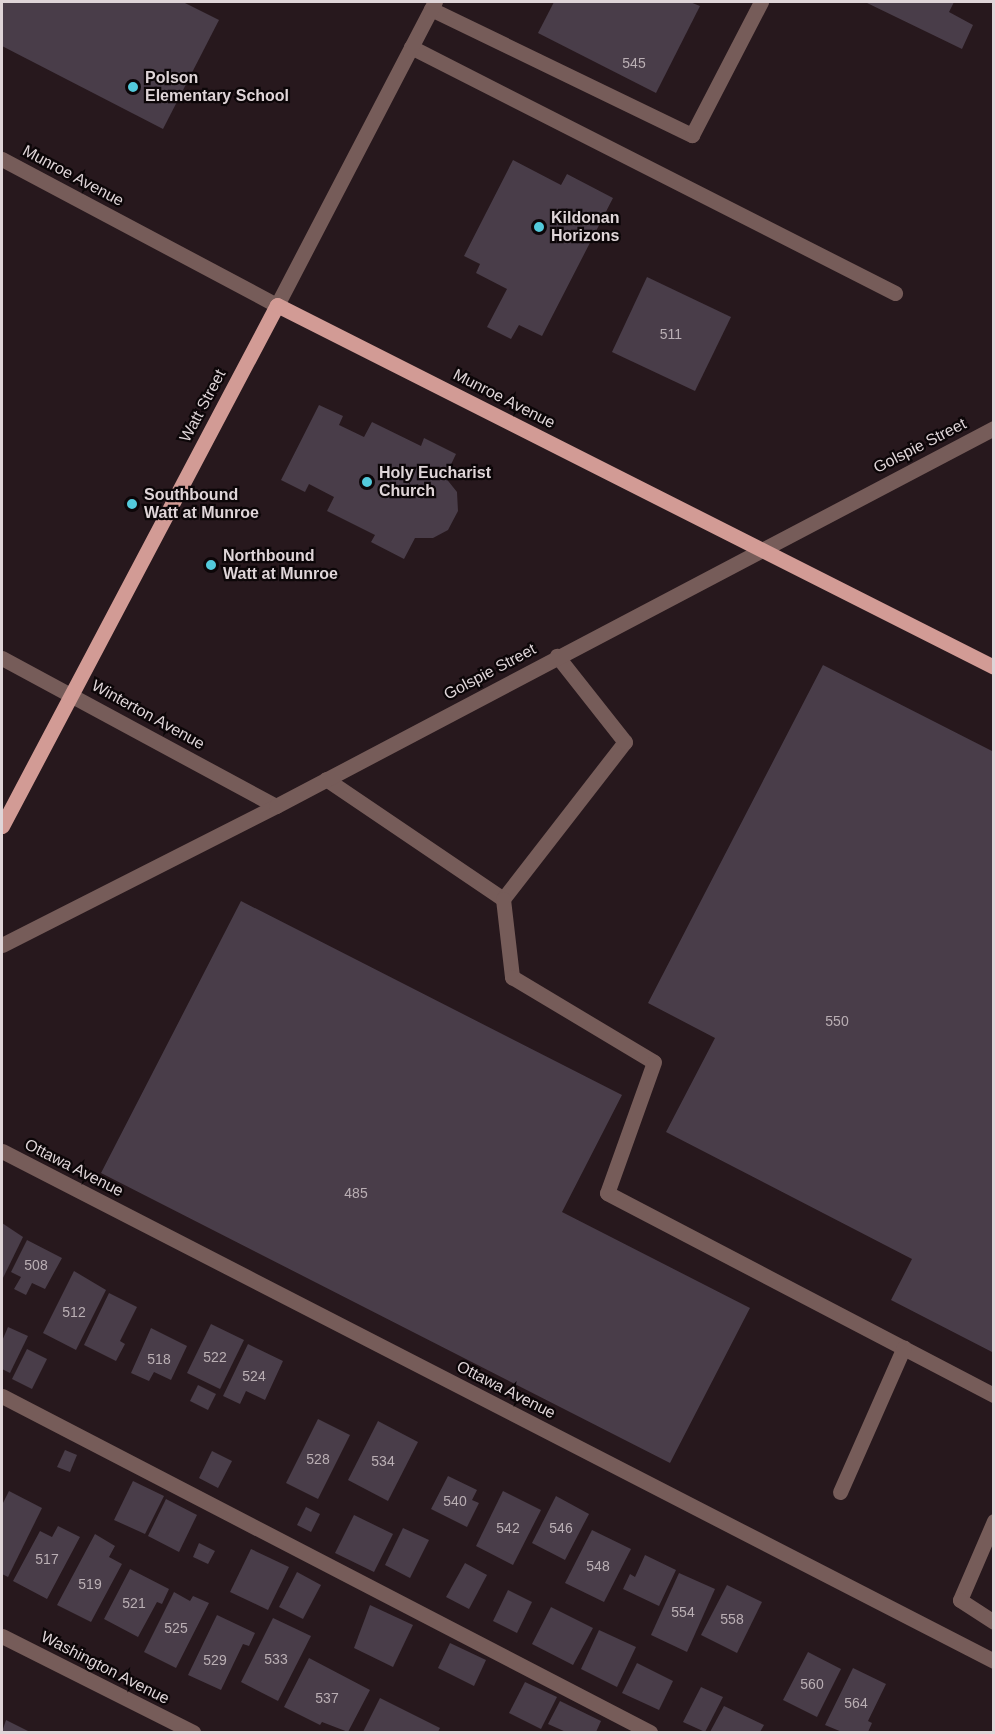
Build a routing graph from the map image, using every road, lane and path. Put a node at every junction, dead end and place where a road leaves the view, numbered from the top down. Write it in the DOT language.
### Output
graph roads {
  1 [pos="760,2"];
  2 [pos="433,5"];
  3 [pos="411,47"];
  4 [pos="2,159"];
  5 [pos="895,293"];
  6 [pos="277,305"];
  7 [pos="993,428"];
  8 [pos="762,548"];
  9 [pos="557,656"];
  10 [pos="2,658"];
  11 [pos="993,667"];
  12 [pos="70,693"];
  13 [pos="326,779"];
  14 [pos="276,806"];
  15 [pos="2,826"];
  16 [pos="503,899"];
  17 [pos="2,945"];
  18 [pos="2,1151"];
  19 [pos="904,1347"];
  20 [pos="993,1395"];
  21 [pos="2,1396"];
  22 [pos="840,1492"];
  23 [pos="993,1521"];
  24 [pos="993,1622"];
  25 [pos="2,1636"];
  26 [pos="993,1661"];
  27 [pos="193,1732"];
  28 [pos="650,1732"];
  1 -- 2 [label="street"];
  2 -- 3 [label="street, Watt Street"];
  3 -- 5 [label="street"];
  3 -- 6 [label="street, Watt Street"];
  4 -- 6 [label="street, Munroe Avenue"];
  6 -- 8 [label="main road, Munroe Avenue"];
  6 -- 12 [label="main road, Watt Street"];
  7 -- 8 [label="street, Golspie Street"];
  8 -- 9 [label="street, Golspie Street"];
  8 -- 11 [label="main road, Munroe Avenue"];
  9 -- 13 [label="street, Golspie Street"];
  9 -- 16 [label="street"];
  10 -- 12 [label="street, Winterton Avenue"];
  12 -- 14 [label="street, Winterton Avenue"];
  12 -- 15 [label="main road, Watt Street"];
  13 -- 14 [label="street, Golspie Street"];
  13 -- 16 [label="street"];
  14 -- 17 [label="street, Golspie Street"];
  16 -- 19 [label="street"];
  18 -- 26 [label="street, Ottawa Avenue"];
  19 -- 20 [label="street"];
  19 -- 22 [label="street"];
  21 -- 28 [label="street"];
  23 -- 24 [label="street"];
  25 -- 27 [label="street, Washington Avenue"];
}
